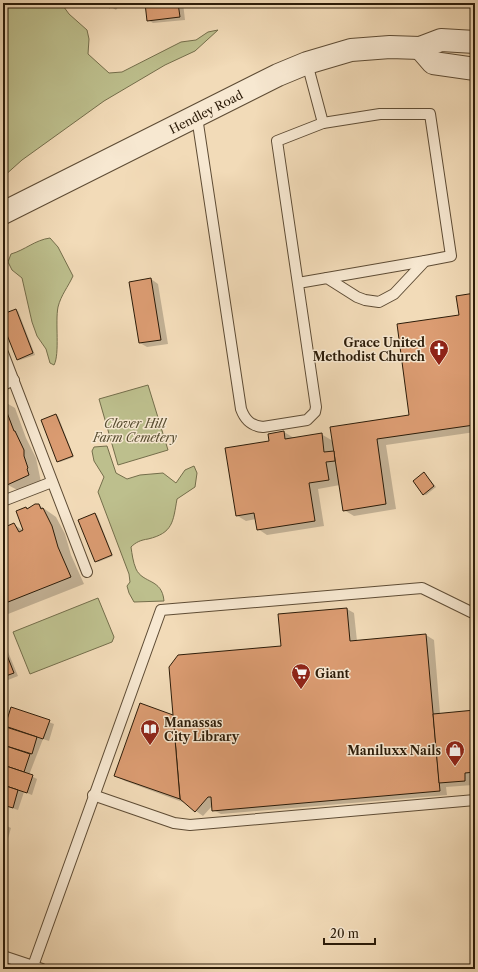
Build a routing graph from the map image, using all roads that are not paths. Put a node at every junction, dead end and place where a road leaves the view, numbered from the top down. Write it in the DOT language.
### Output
graph roads {
  1 [pos="475,42"];
  2 [pos="420,48"];
  3 [pos="307,63"];
  4 [pos="475,69"];
  5 [pos="197,117"];
  6 [pos="323,123"];
  7 [pos="3,213"];
  8 [pos="425,261"];
  9 [pos="327,278"];
  10 [pos="298,283"];
  11 [pos="3,353"];
  12 [pos="14,380"];
  13 [pos="3,385"];
  14 [pos="52,482"];
  15 [pos="3,501"];
  16 [pos="87,572"];
  17 [pos="475,614"];
  18 [pos="93,795"];
  19 [pos="475,800"];
  20 [pos="3,956"];
  21 [pos="37,967"];
  1 -- 2 [label="street, Hendley Road"];
  2 -- 3 [label="street, Hendley Road"];
  2 -- 4 [label="street"];
  3 -- 5 [label="street, Hendley Road"];
  3 -- 6 [label="lane"];
  5 -- 7 [label="street, Hendley Road"];
  5 -- 10 [label="lane"];
  6 -- 8 [label="lane"];
  6 -- 10 [label="lane"];
  8 -- 9 [label="lane"];
  8 -- 9 [label="lane"];
  9 -- 10 [label="lane"];
  11 -- 12 [label="lane"];
  12 -- 13 [label="lane"];
  12 -- 14 [label="lane"];
  14 -- 15 [label="lane"];
  14 -- 16 [label="lane"];
  17 -- 18 [label="lane"];
  18 -- 19 [label="lane"];
  18 -- 21 [label="lane"];
  20 -- 21 [label="lane"];
}
